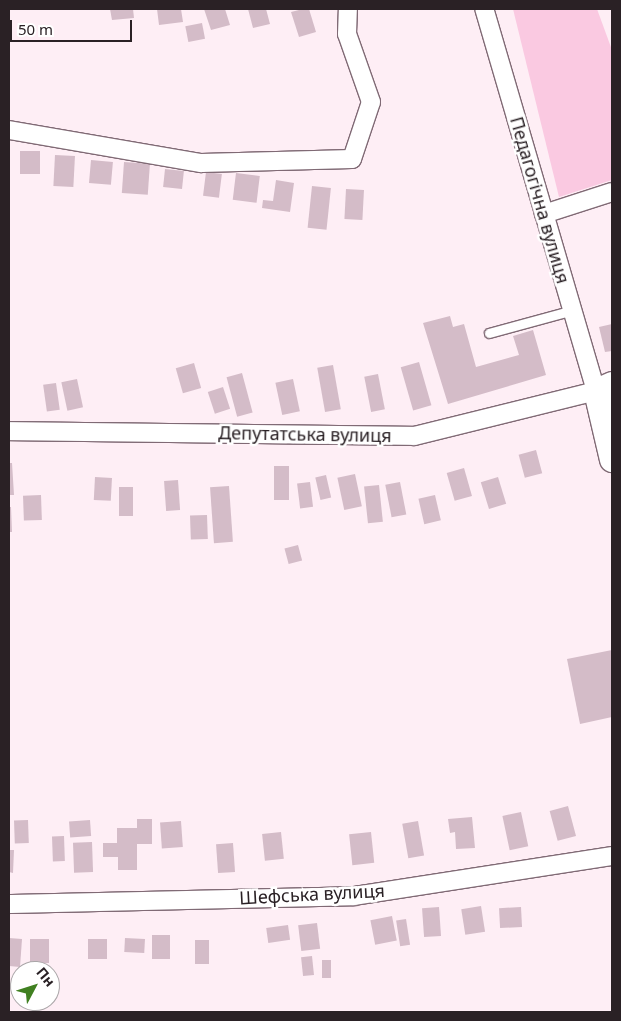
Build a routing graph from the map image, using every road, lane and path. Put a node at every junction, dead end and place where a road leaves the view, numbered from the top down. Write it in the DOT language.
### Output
graph roads {
  1 [pos="348,9"];
  2 [pos="484,9"];
  3 [pos="9,130"];
  4 [pos="612,192"];
  5 [pos="544,214"];
  6 [pos="573,310"];
  7 [pos="489,333"];
  8 [pos="604,388"];
  9 [pos="9,431"];
  10 [pos="612,459"];
  11 [pos="612,856"];
  12 [pos="9,904"];
  1 -- 3 [label="street"];
  2 -- 5 [label="street, Педагогічна вулиця"];
  4 -- 5 [label="street"];
  5 -- 6 [label="street, Педагогічна вулиця"];
  6 -- 7 [label="lane"];
  6 -- 8 [label="street, Педагогічна вулиця"];
  8 -- 9 [label="street, Депутатська вулиця"];
  8 -- 10 [label="street"];
  11 -- 12 [label="street, Шефська вулиця"];
}
